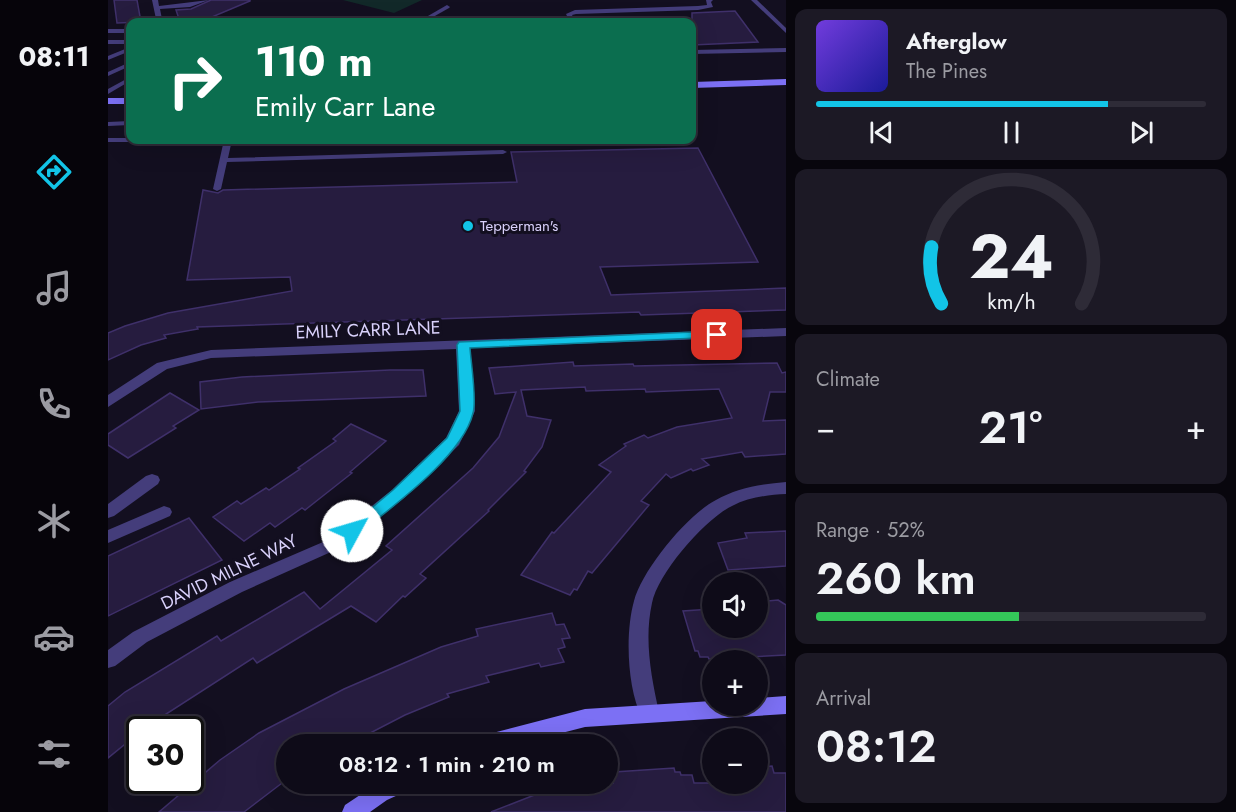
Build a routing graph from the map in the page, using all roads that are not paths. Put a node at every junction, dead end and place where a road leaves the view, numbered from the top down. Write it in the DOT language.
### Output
graph roads {
  1 [pos="155,0"];
  2 [pos="206,0"];
  3 [pos="710,0"];
  4 [pos="754,0"];
  5 [pos="447,7"];
  6 [pos="157,8"];
  7 [pos="530,17"];
  8 [pos="159,18"];
  9 [pos="427,18"];
  10 [pos="506,18"];
  11 [pos="571,18"];
  12 [pos="108,31"];
  13 [pos="126,31"];
  14 [pos="786,31"];
  15 [pos="108,42"];
  16 [pos="126,42"];
  17 [pos="786,50"];
  18 [pos="126,51"];
  19 [pos="696,52"];
  20 [pos="108,58"];
  21 [pos="126,66"];
  22 [pos="108,74"];
  23 [pos="108,79"];
  24 [pos="126,80"];
  25 [pos="126,81"];
  26 [pos="786,82"];
  27 [pos="696,85"];
  28 [pos="108,92"];
  29 [pos="108,101"];
  30 [pos="126,101"];
  31 [pos="126,123"];
  32 [pos="108,124"];
  33 [pos="108,140"];
  34 [pos="126,140"];
  35 [pos="227,144"];
  36 [pos="503,152"];
  37 [pos="223,160"];
  38 [pos="217,189"];
  39 [pos="786,332"];
  40 [pos="463,345"];
  41 [pos="108,402"];
  42 [pos="152,480"];
  43 [pos="786,488"];
  44 [pos="108,512"];
  45 [pos="164,512"];
  46 [pos="108,537"];
  47 [pos="108,660"];
  48 [pos="786,705"];
  49 [pos="649,712"];
  50 [pos="523,734"];
  51 [pos="377,794"];
  52 [pos="353,812"];
  1 -- 6 [label="lane"];
  2 -- 6 [label="lane"];
  3 -- 11 [label="lane"];
  4 -- 14 [label="lane"];
  5 -- 9 [label="lane"];
  6 -- 8 [label="lane"];
  7 -- 10 [label="lane"];
  12 -- 13 [label="lane"];
  15 -- 16 [label="lane"];
  17 -- 19 [label="lane"];
  18 -- 20 [label="lane"];
  21 -- 22 [label="lane"];
  23 -- 24 [label="lane"];
  25 -- 28 [label="lane"];
  26 -- 27 [label="street"];
  29 -- 30 [label="street"];
  31 -- 32 [label="lane"];
  33 -- 34 [label="lane"];
  35 -- 37 [label="lane"];
  36 -- 37 [label="lane"];
  37 -- 38 [label="lane"];
  39 -- 40 [label="street, EMILY CARR LANE"];
  40 -- 41 [label="street, EMILY CARR LANE"];
  40 -- 47 [label="street, DAVID MILNE WAY"];
  42 -- 44 [label="street"];
  43 -- 49 [label="street"];
  45 -- 46 [label="street"];
  48 -- 49 [label="street"];
  49 -- 50 [label="street"];
  51 -- 52 [label="street"];
}
